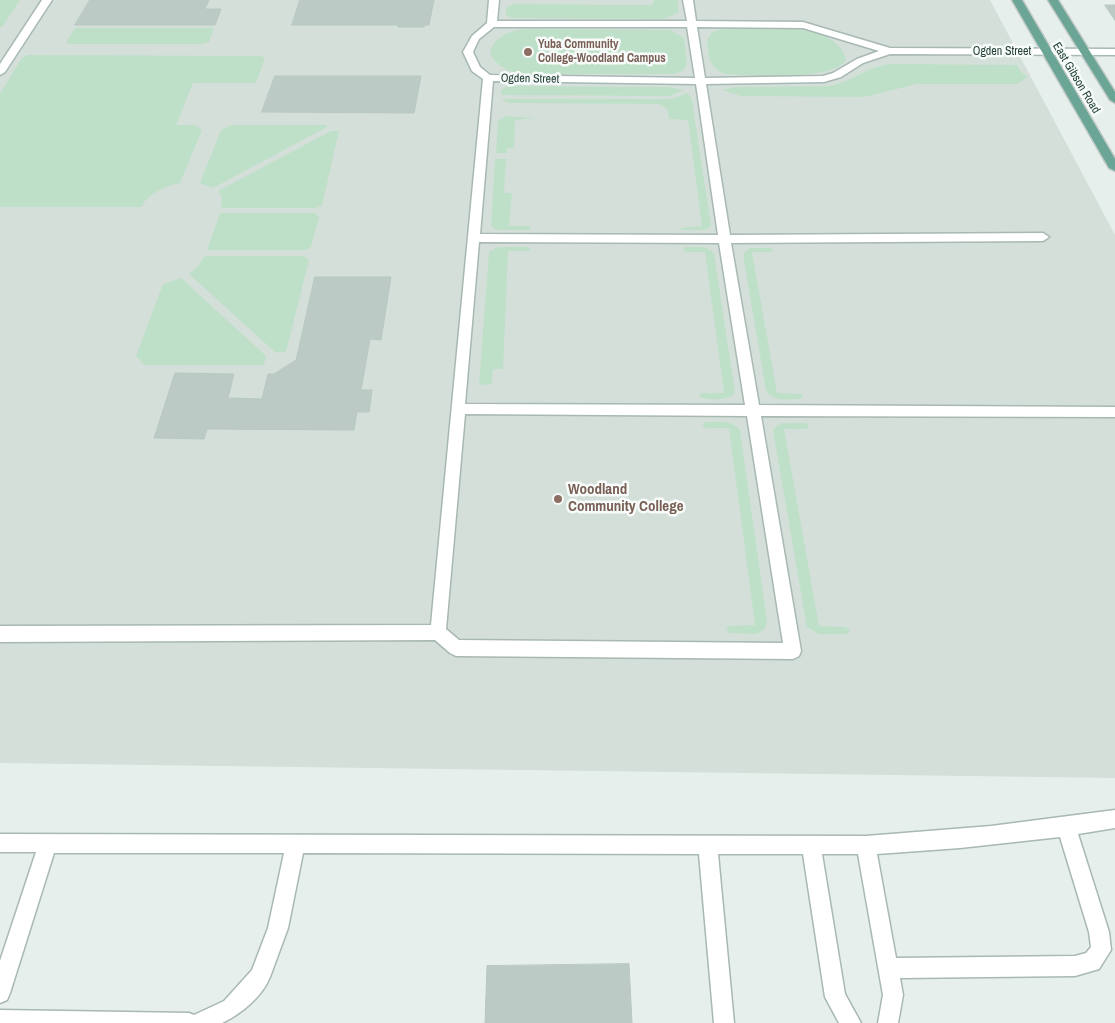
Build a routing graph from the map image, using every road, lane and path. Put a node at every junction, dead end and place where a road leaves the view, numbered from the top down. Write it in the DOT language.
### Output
graph roads {
  1 [pos="47,0"];
  2 [pos="494,0"];
  3 [pos="688,0"];
  4 [pos="1017,0"];
  5 [pos="1053,0"];
  6 [pos="492,24"];
  7 [pos="692,24"];
  8 [pos="889,51"];
  9 [pos="1046,52"];
  10 [pos="1085,52"];
  11 [pos="1115,52"];
  12 [pos="0,72"];
  13 [pos="488,78"];
  14 [pos="701,81"];
  15 [pos="1115,100"];
  16 [pos="1115,168"];
  17 [pos="1043,237"];
  18 [pos="474,238"];
  19 [pos="726,239"];
  20 [pos="459,409"];
  21 [pos="753,410"];
  22 [pos="1115,412"];
  23 [pos="438,632"];
  24 [pos="0,634"];
  25 [pos="1115,819"];
  26 [pos="1066,827"];
  27 [pos="0,843"];
  28 [pos="48,843"];
  29 [pos="295,844"];
  30 [pos="708,844"];
  31 [pos="811,844"];
  32 [pos="866,845"];
  33 [pos="890,968"];
  34 [pos="0,993"];
  35 [pos="0,1020"];
  36 [pos="189,1023"];
  37 [pos="199,1023"];
  38 [pos="724,1023"];
  39 [pos="851,1023"];
  40 [pos="888,1023"];
  1 -- 12 [label="street"];
  2 -- 6 [label="street"];
  3 -- 7 [label="street"];
  4 -- 9 [label="main road, East Gibson Road"];
  5 -- 10 [label="main road, East Gibson Road"];
  6 -- 7 [label="street, Ogden Street"];
  6 -- 13 [label="street, Ogden Street"];
  7 -- 8 [label="street, Ogden Street"];
  7 -- 14 [label="street"];
  8 -- 9 [label="street, Ogden Street"];
  8 -- 14 [label="street, Ogden Street"];
  9 -- 10 [label="street, Ogden Street"];
  9 -- 16 [label="main road, East Gibson Road"];
  10 -- 11 [label="street, Ogden Street"];
  10 -- 15 [label="main road, East Gibson Road"];
  13 -- 14 [label="street, Ogden Street"];
  13 -- 18 [label="street"];
  14 -- 19 [label="street"];
  17 -- 19 [label="street"];
  18 -- 19 [label="street"];
  18 -- 20 [label="street"];
  19 -- 21 [label="street"];
  20 -- 21 [label="street"];
  20 -- 23 [label="street"];
  21 -- 22 [label="street"];
  21 -- 23 [label="street"];
  23 -- 24 [label="street"];
  25 -- 26 [label="street"];
  26 -- 32 [label="street"];
  26 -- 33 [label="street"];
  27 -- 28 [label="street"];
  28 -- 29 [label="street"];
  28 -- 34 [label="street"];
  29 -- 30 [label="street"];
  29 -- 37 [label="street"];
  30 -- 31 [label="street"];
  30 -- 38 [label="street"];
  31 -- 32 [label="street"];
  31 -- 39 [label="street"];
  32 -- 33 [label="street"];
  33 -- 40 [label="street"];
  35 -- 36 [label="street"];
}
